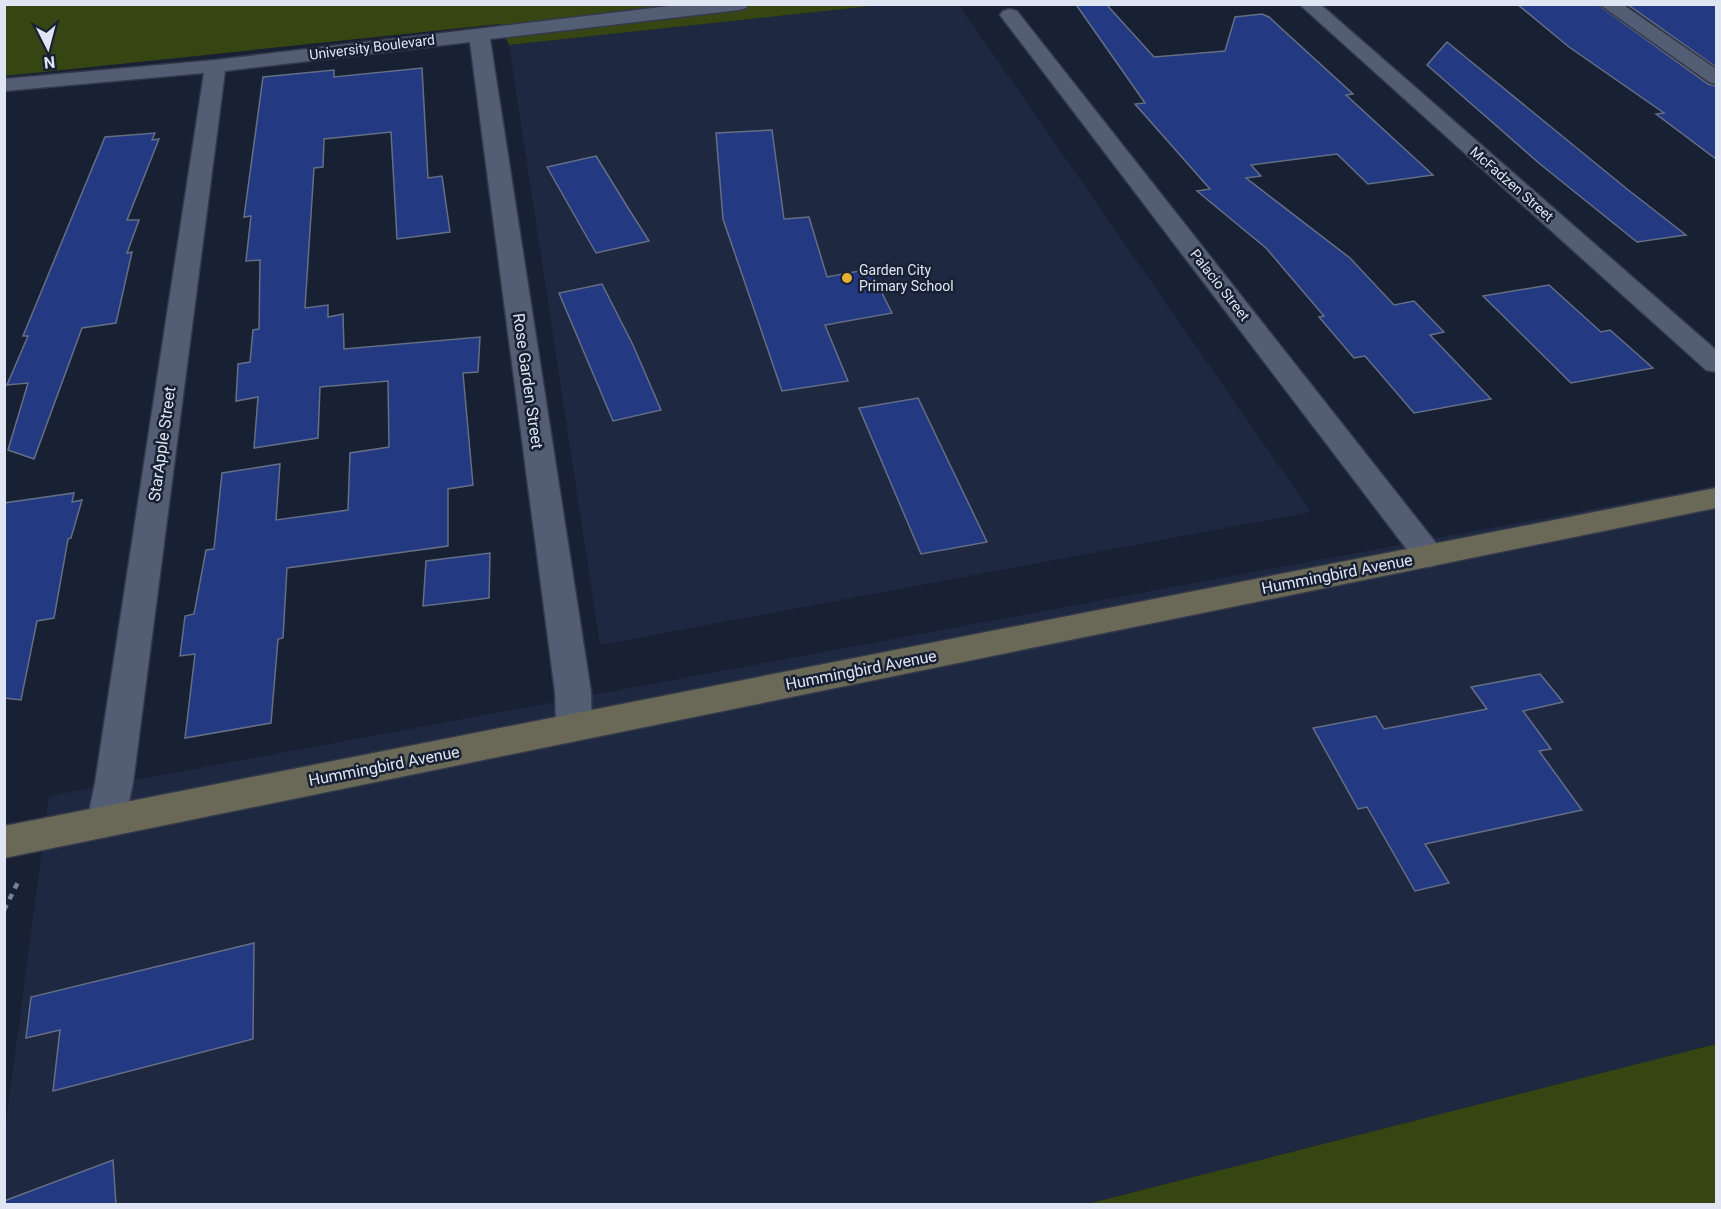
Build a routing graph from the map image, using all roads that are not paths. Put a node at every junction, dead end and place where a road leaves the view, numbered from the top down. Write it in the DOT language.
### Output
graph roads {
  1 [pos="739,4"];
  2 [pos="1308,4"];
  3 [pos="1608,4"];
  4 [pos="1010,15"];
  5 [pos="479,34"];
  6 [pos="215,66"];
  7 [pos="1716,78"];
  8 [pos="4,85"];
  9 [pos="1716,364"];
  10 [pos="1716,498"];
  11 [pos="1429,556"];
  12 [pos="574,727"];
  13 [pos="106,821"];
  14 [pos="4,842"];
  1 -- 5 [label="street, University Boulevard"];
  2 -- 9 [label="street, McFadzen Street"];
  3 -- 7 [label="street"];
  4 -- 11 [label="street, Palacio Street"];
  5 -- 6 [label="street, University Boulevard"];
  5 -- 12 [label="street, Rose Garden Street"];
  6 -- 8 [label="street, University Boulevard"];
  6 -- 13 [label="street, StarApple Street"];
  10 -- 11 [label="street, Hummingbird Avenue"];
  11 -- 12 [label="street, Hummingbird Avenue"];
  12 -- 13 [label="street, Hummingbird Avenue"];
  13 -- 14 [label="street, Hummingbird Avenue"];
}
